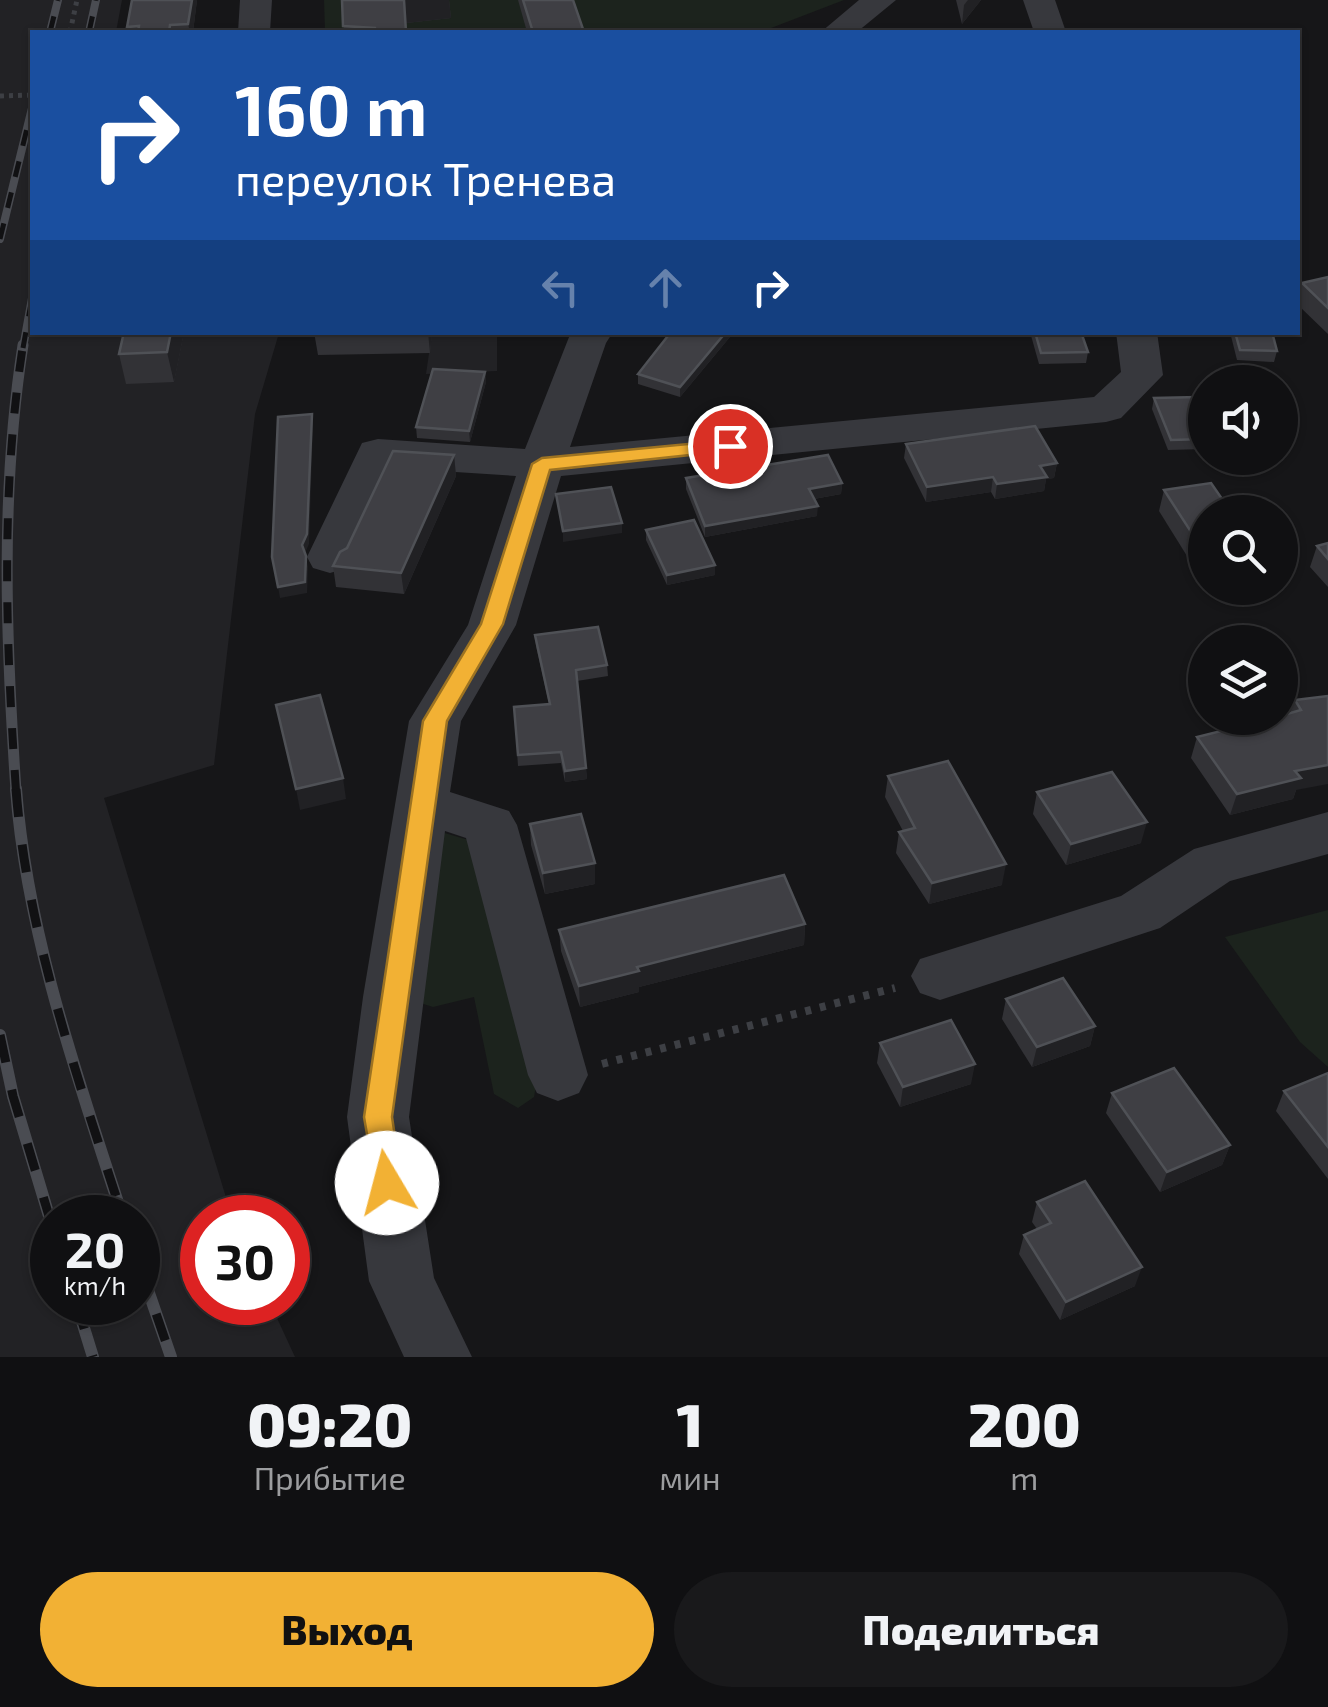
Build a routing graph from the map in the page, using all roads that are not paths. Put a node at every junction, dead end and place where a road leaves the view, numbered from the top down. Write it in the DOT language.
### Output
graph roads {
  1 [pos="256,0"];
  2 [pos="880,0"];
  3 [pos="1038,0"];
  4 [pos="254,30"];
  5 [pos="832,30"];
  6 [pos="1049,30"];
  7 [pos="590,335"];
  8 [pos="1136,335"];
  9 [pos="542,464"];
  10 [pos="330,557"];
  11 [pos="422,804"];
  12 [pos="1328,834"];
  13 [pos="940,976"];
  14 [pos="558,1075"];
  15 [pos="438,1357"];
  1 -- 4 [label="street"];
  2 -- 5 [label="street"];
  3 -- 6 [label="street"];
  7 -- 9 [label="street"];
  8 -- 9 [label="street"];
  9 -- 10 [label="street"];
  9 -- 11 [label="street"];
  11 -- 14 [label="street"];
  11 -- 15 [label="street"];
  12 -- 13 [label="street"];
}
